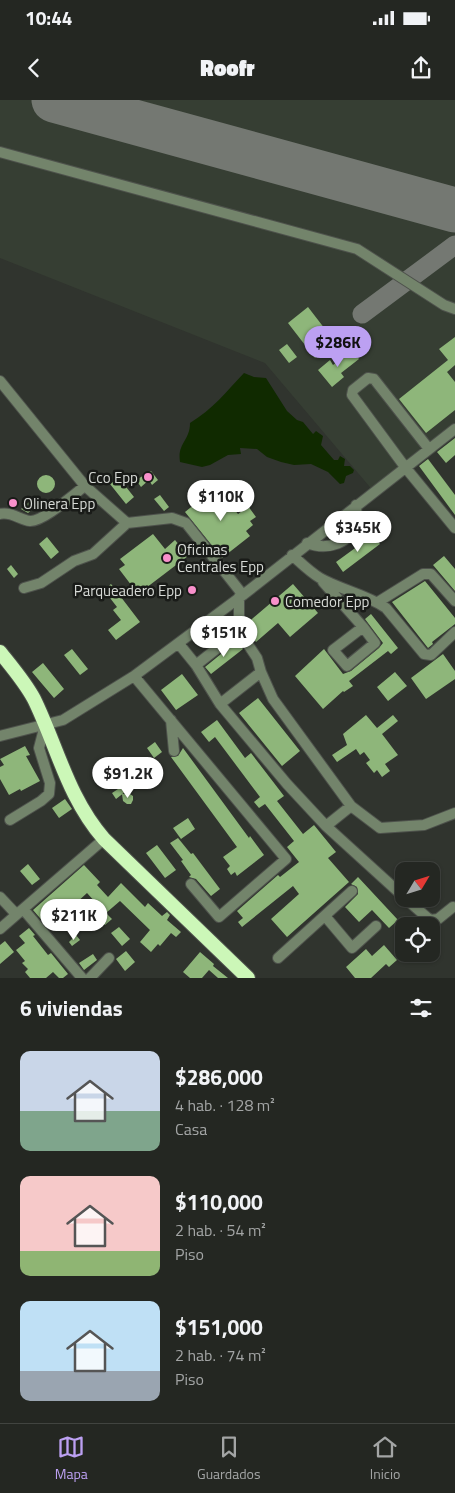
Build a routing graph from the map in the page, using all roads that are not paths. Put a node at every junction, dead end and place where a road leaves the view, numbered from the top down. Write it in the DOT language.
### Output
graph roads {
  1 [pos="0,152"];
  2 [pos="455,309"];
  3 [pos="0,381"];
  4 [pos="455,429"];
  5 [pos="429,449"];
  6 [pos="405,467"];
  7 [pos="85,486"];
  8 [pos="356,504"];
  9 [pos="0,514"];
  10 [pos="128,523"];
  11 [pos="454,528"];
  12 [pos="307,543"];
  13 [pos="292,555"];
  14 [pos="319,578"];
  15 [pos="24,588"];
  16 [pos="241,596"];
  17 [pos="455,601"];
  18 [pos="378,602"];
  19 [pos="363,627"];
  20 [pos="239,631"];
  21 [pos="455,632"];
  22 [pos="179,644"];
  23 [pos="0,652"];
  24 [pos="196,665"];
  25 [pos="261,672"];
  26 [pos="134,676"];
  27 [pos="220,704"];
  28 [pos="171,719"];
  29 [pos="45,725"];
  30 [pos="0,736"];
  31 [pos="174,751"];
  32 [pos="351,806"];
  33 [pos="455,813"];
  34 [pos="10,820"];
  35 [pos="326,826"];
  36 [pos="104,839"];
  37 [pos="191,884"];
  38 [pos="395,889"];
  39 [pos="352,891"];
  40 [pos="0,897"];
  41 [pos="453,907"];
  42 [pos="416,908"];
  43 [pos="19,912"];
  44 [pos="325,916"];
  45 [pos="376,926"];
  46 [pos="0,929"];
  47 [pos="109,958"];
  48 [pos="278,958"];
  49 [pos="82,978"];
  50 [pos="90,978"];
  51 [pos="248,978"];
  1 -- 2 [label="street"];
  3 -- 7 [label="street"];
  4 -- 5 [label="street"];
  5 -- 6 [label="street"];
  5 -- 6 [label="street"];
  6 -- 8 [label="street"];
  6 -- 11 [label="street"];
  7 -- 9 [label="street"];
  7 -- 10 [label="street"];
  8 -- 12 [label="street"];
  8 -- 12 [label="street"];
  10 -- 15 [label="street"];
  10 -- 16 [label="street"];
  12 -- 13 [label="street"];
  13 -- 14 [label="street"];
  13 -- 16 [label="street"];
  14 -- 18 [label="street"];
  14 -- 19 [label="street"];
  16 -- 20 [label="street"];
  16 -- 22 [label="street"];
  17 -- 18 [label="street"];
  18 -- 21 [label="street"];
  20 -- 24 [label="street"];
  20 -- 25 [label="street"];
  22 -- 24 [label="street"];
  22 -- 26 [label="street"];
  23 -- 29 [label="highway"];
  24 -- 27 [label="street"];
  25 -- 27 [label="street"];
  25 -- 32 [label="street"];
  26 -- 28 [label="street"];
  26 -- 29 [label="street"];
  27 -- 35 [label="street"];
  28 -- 31 [label="street"];
  28 -- 37 [label="street"];
  29 -- 30 [label="street"];
  29 -- 34 [label="street"];
  29 -- 36 [label="highway"];
  32 -- 33 [label="street"];
  32 -- 35 [label="street"];
  35 -- 38 [label="street"];
  36 -- 43 [label="street"];
  36 -- 51 [label="highway"];
  39 -- 44 [label="street"];
  40 -- 43 [label="street"];
  41 -- 42 [label="street"];
  43 -- 46 [label="street"];
  43 -- 49 [label="street"];
  44 -- 45 [label="street"];
  44 -- 48 [label="street"];
  47 -- 50 [label="street"];
}
